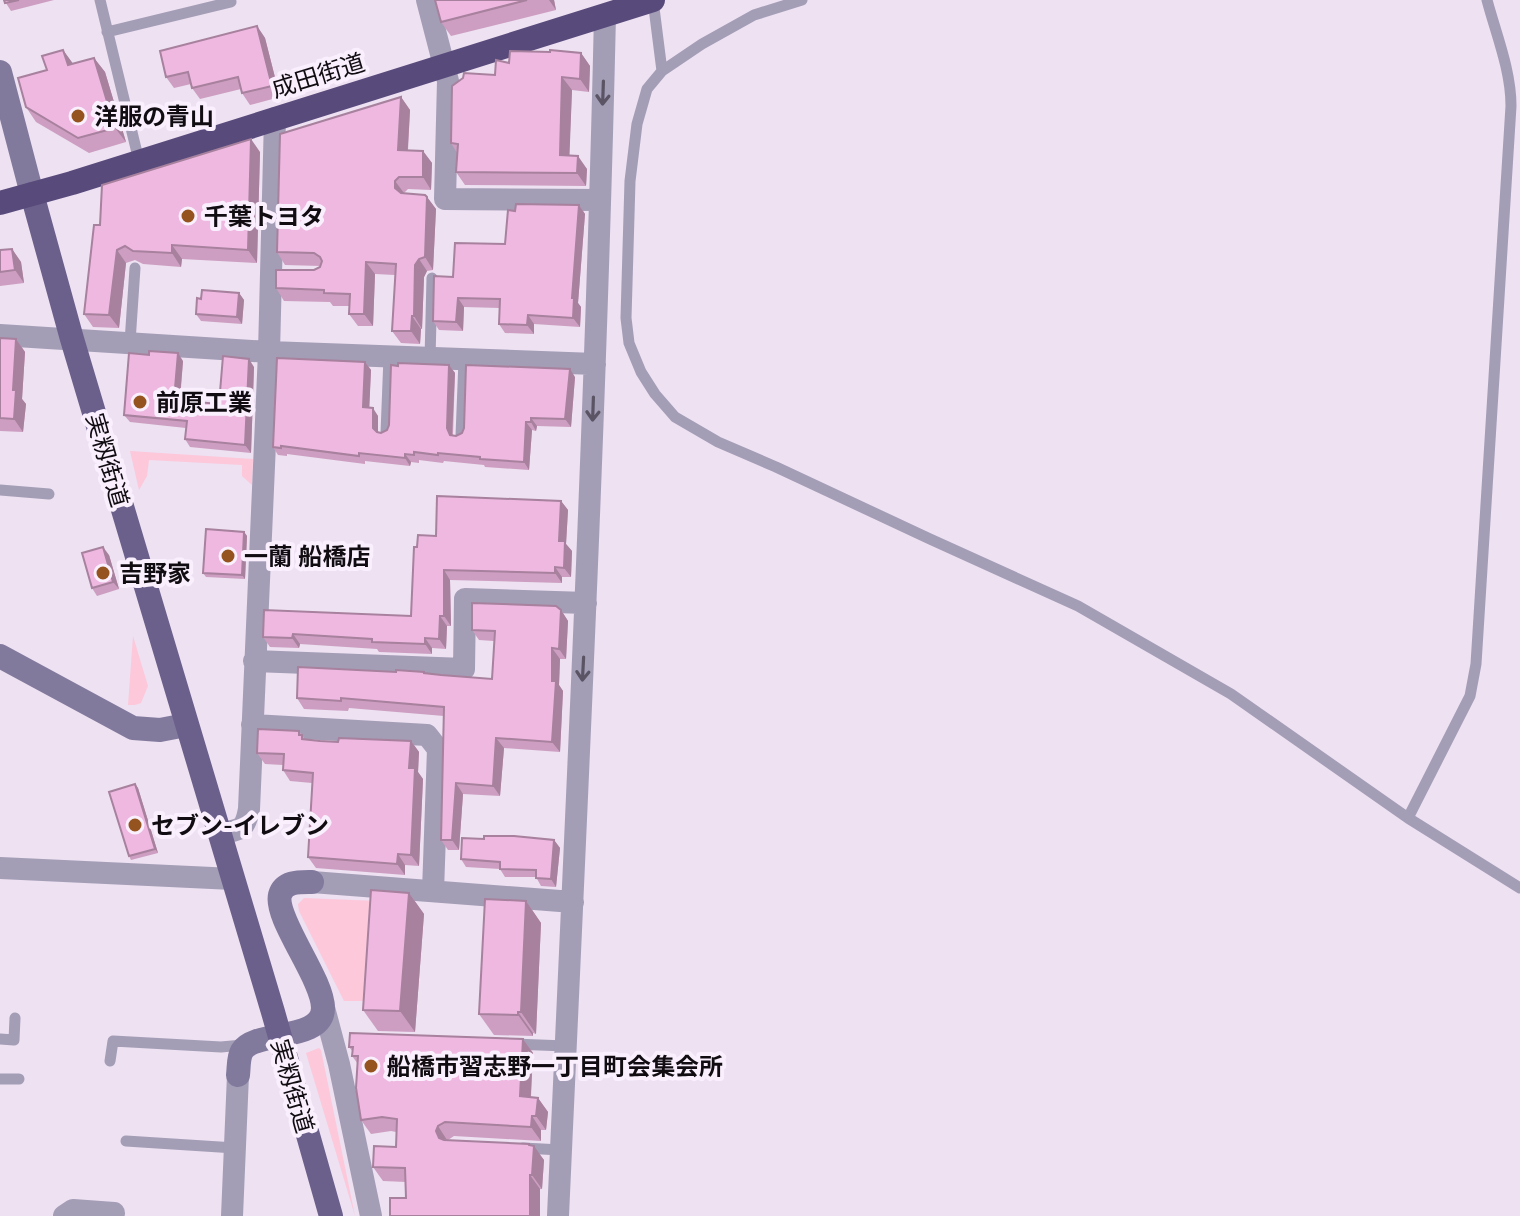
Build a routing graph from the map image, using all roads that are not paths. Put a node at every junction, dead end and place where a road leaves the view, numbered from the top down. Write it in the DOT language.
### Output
graph roads {
  1 [pos="100,0"];
  2 [pos="230,0"];
  3 [pos="427,0"];
  4 [pos="653,0"];
  5 [pos="802,0"];
  6 [pos="1487,0"];
  7 [pos="605,15"];
  8 [pos="107,32"];
  9 [pos="445,66"];
  10 [pos="662,71"];
  11 [pos="0,72"];
  12 [pos="275,118"];
  13 [pos="139,161"];
  14 [pos="32,194"];
  15 [pos="600,200"];
  16 [pos="0,203"];
  17 [pos="135,268"];
  18 [pos="432,278"];
  19 [pos="0,335"];
  20 [pos="72,339"];
  21 [pos="130,342"];
  22 [pos="269,352"];
  23 [pos="389,357"];
  24 [pos="430,359"];
  25 [pos="464,360"];
  26 [pos="595,364"];
  27 [pos="386,433"];
  28 [pos="461,436"];
  29 [pos="0,490"];
  30 [pos="49,494"];
  31 [pos="586,603"];
  32 [pos="0,656"];
  33 [pos="254,661"];
  34 [pos="186,725"];
  35 [pos="252,725"];
  36 [pos="1408,818"];
  37 [pos="219,833"];
  38 [pos="0,868"];
  39 [pos="233,879"];
  40 [pos="312,882"];
  41 [pos="1520,888"];
  42 [pos="433,891"];
  43 [pos="573,902"];
  44 [pos="323,1004"];
  45 [pos="15,1018"];
  46 [pos="280,1037"];
  47 [pos="0,1039"];
  48 [pos="248,1044"];
  49 [pos="506,1044"];
  50 [pos="566,1046"];
  51 [pos="110,1061"];
  52 [pos="238,1075"];
  53 [pos="0,1079"];
  54 [pos="19,1079"];
  55 [pos="126,1141"];
  56 [pos="235,1148"];
  57 [pos="515,1148"];
  58 [pos="561,1150"];
  59 [pos="114,1213"];
  60 [pos="64,1216"];
  61 [pos="232,1216"];
  62 [pos="331,1216"];
  63 [pos="371,1216"];
  64 [pos="558,1216"];
  1 -- 8 [label="lane"];
  2 -- 8 [label="lane"];
  3 -- 9 [label="street"];
  4 -- 7 [label="highway, 成田街道"];
  4 -- 10 [label="lane"];
  5 -- 10 [label="lane"];
  6 -- 36 [label="lane"];
  7 -- 9 [label="highway, 成田街道"];
  7 -- 15 [label="street, one-way"];
  8 -- 13 [label="lane"];
  9 -- 12 [label="highway, 成田街道"];
  9 -- 15 [label="street"];
  10 -- 36 [label="lane"];
  11 -- 14 [label="street"];
  12 -- 13 [label="highway, 成田街道"];
  12 -- 22 [label="street"];
  13 -- 14 [label="highway, 成田街道"];
  14 -- 16 [label="highway, 成田街道"];
  14 -- 20 [label="main road, 実籾街道"];
  15 -- 26 [label="street"];
  17 -- 21 [label="lane"];
  18 -- 24 [label="lane"];
  19 -- 20 [label="street"];
  20 -- 21 [label="street"];
  20 -- 34 [label="main road, 実籾街道"];
  21 -- 22 [label="street"];
  22 -- 23 [label="street"];
  22 -- 33 [label="street"];
  23 -- 24 [label="street"];
  23 -- 27 [label="lane"];
  24 -- 25 [label="street"];
  25 -- 26 [label="street"];
  25 -- 28 [label="lane"];
  26 -- 31 [label="street, one-way"];
  29 -- 30 [label="lane"];
  31 -- 33 [label="street"];
  31 -- 43 [label="street, one-way"];
  32 -- 34 [label="street"];
  33 -- 35 [label="street"];
  34 -- 37 [label="main road, 実籾街道"];
  35 -- 37 [label="street"];
  35 -- 42 [label="street"];
  36 -- 41 [label="lane"];
  37 -- 39 [label="main road, 実籾街道"];
  38 -- 39 [label="street"];
  39 -- 46 [label="main road, 実籾街道"];
  40 -- 42 [label="street"];
  40 -- 44 [label="street"];
  42 -- 43 [label="street"];
  43 -- 50 [label="street"];
  44 -- 46 [label="street"];
  44 -- 63 [label="street"];
  45 -- 47 [label="lane"];
  46 -- 48 [label="street"];
  46 -- 62 [label="main road, 実籾街道"];
  48 -- 51 [label="lane"];
  48 -- 52 [label="street"];
  49 -- 50 [label="lane"];
  50 -- 58 [label="street"];
  52 -- 56 [label="street"];
  53 -- 54 [label="lane"];
  55 -- 56 [label="lane"];
  56 -- 61 [label="street"];
  57 -- 58 [label="lane"];
  58 -- 64 [label="street"];
  59 -- 60 [label="street"];
}
